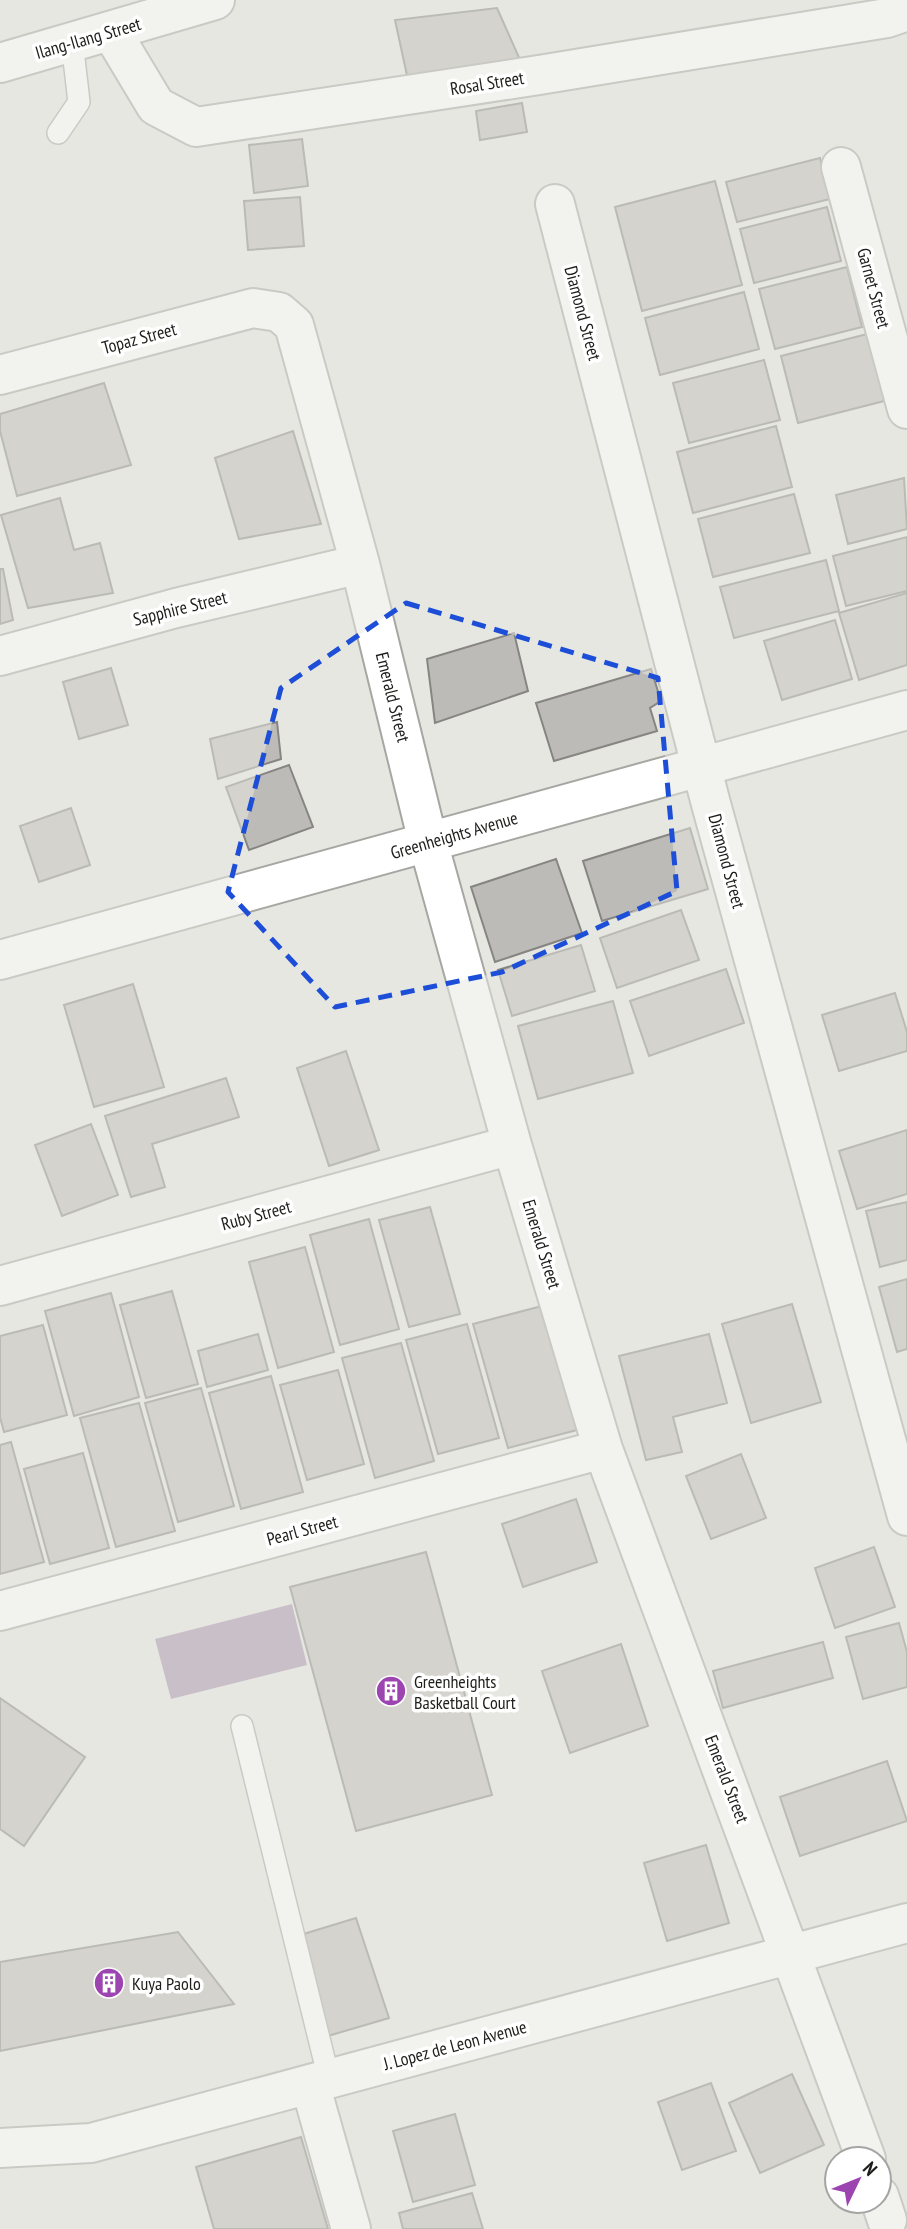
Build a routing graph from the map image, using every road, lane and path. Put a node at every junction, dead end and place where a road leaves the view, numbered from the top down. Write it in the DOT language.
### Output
graph roads {
  1 [pos="215,0"];
  2 [pos="907,11"];
  3 [pos="111,31"];
  4 [pos="72,42"];
  5 [pos="0,63"];
  6 [pos="58,133"];
  7 [pos="841,167"];
  8 [pos="555,204"];
  9 [pos="279,312"];
  10 [pos="0,375"];
  11 [pos="907,409"];
  12 [pos="360,564"];
  13 [pos="0,656"];
  14 [pos="907,710"];
  15 [pos="701,766"];
  16 [pos="428,842"];
  17 [pos="0,960"];
  18 [pos="512,1145"];
  19 [pos="0,1286"];
  20 [pos="603,1449"];
  21 [pos="907,1516"];
  22 [pos="0,1611"];
  23 [pos="242,1726"];
  24 [pos="907,1923"];
  25 [pos="793,1955"];
  26 [pos="320,2081"];
  27 [pos="861,2145"];
  28 [pos="0,2148"];
  29 [pos="351,2229"];
  1 -- 3 [label="street, Ilang-Ilang Street"];
  2 -- 3 [label="street, Rosal Street"];
  3 -- 4 [label="street, Ilang-Ilang Street"];
  4 -- 5 [label="street, Ilang-Ilang Street"];
  4 -- 6 [label="lane"];
  7 -- 11 [label="street, Garnet Street"];
  8 -- 15 [label="street, Diamond Street"];
  9 -- 10 [label="street, Topaz Street"];
  9 -- 12 [label="street, Emerald Street"];
  12 -- 13 [label="street, Sapphire Street"];
  12 -- 16 [label="street, Emerald Street"];
  14 -- 15 [label="street, Greenheights Avenue"];
  15 -- 16 [label="street, Greenheights Avenue"];
  15 -- 21 [label="street, Diamond Street"];
  16 -- 17 [label="street, Greenheights Avenue"];
  16 -- 18 [label="street, Emerald Street"];
  18 -- 19 [label="street, Ruby Street"];
  18 -- 20 [label="street, Emerald Street"];
  20 -- 22 [label="street, Pearl Street"];
  20 -- 25 [label="street, Emerald Street"];
  23 -- 26 [label="lane"];
  24 -- 25 [label="street, J. Lopez de Leon Avenue"];
  25 -- 26 [label="street, J. Lopez de Leon Avenue"];
  25 -- 27 [label="street, Emerald Street"];
  26 -- 28 [label="street, J. Lopez de Leon Avenue"];
  26 -- 29 [label="street"];
}
